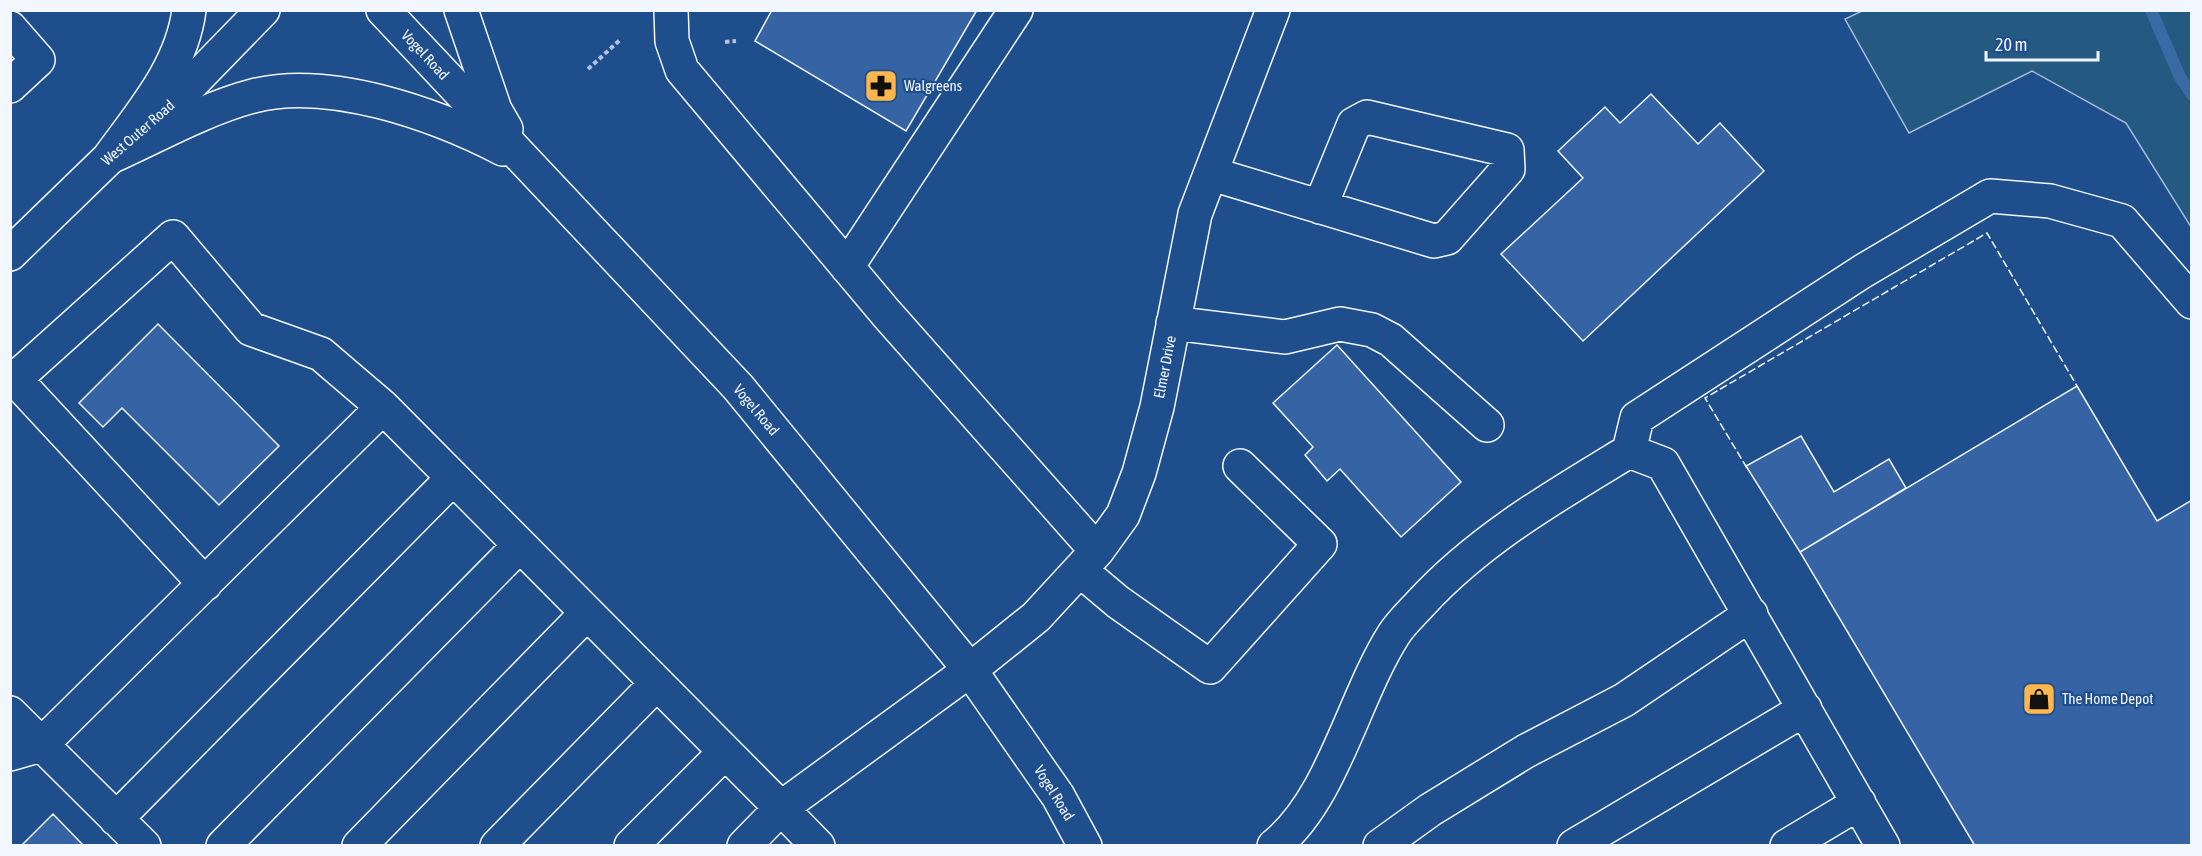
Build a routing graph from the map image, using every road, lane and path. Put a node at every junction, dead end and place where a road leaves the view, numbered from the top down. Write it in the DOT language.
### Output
graph roads {
  1 [pos="189,10"];
  2 [pos="263,10"];
  3 [pos="383,10"];
  4 [pos="461,10"];
  5 [pos="670,10"];
  6 [pos="1016,10"];
  7 [pos="1273,10"];
  8 [pos="10,28"];
  9 [pos="620,40"];
  10 [pos="736,41"];
  11 [pos="725,42"];
  12 [pos="588,69"];
  13 [pos="10,86"];
  14 [pos="110,157"];
  15 [pos="524,159"];
  16 [pos="1212,174"];
  17 [pos="1320,207"];
  18 [pos="10,254"];
  19 [pos="847,267"];
  20 [pos="2192,302"];
  21 [pos="1173,323"];
  22 [pos="13,377"];
  23 [pos="384,407"];
  24 [pos="1487,425"];
  25 [pos="1629,451"];
  26 [pos="1240,466"];
  27 [pos="453,478"];
  28 [pos="520,545"];
  29 [pos="1089,560"];
  30 [pos="205,584"];
  31 [pos="587,613"];
  32 [pos="1751,614"];
  33 [pos="970,670"];
  34 [pos="657,683"];
  35 [pos="1805,710"];
  36 [pos="10,713"];
  37 [pos="26,750"];
  38 [pos="725,752"];
  39 [pos="1859,803"];
  40 [pos="781,808"];
  41 [pos="116,819"];
  42 [pos="144,846"];
  43 [pos="223,846"];
  44 [pos="359,846"];
  45 [pos="497,846"];
  46 [pos="631,846"];
  47 [pos="744,846"];
  48 [pos="818,846"];
  49 [pos="1085,846"];
  50 [pos="1274,846"];
  51 [pos="1380,846"];
  52 [pos="1574,846"];
  53 [pos="1787,846"];
  54 [pos="1883,846"];
  1 -- 14 [label="street"];
  2 -- 14 [label="street, West Outer Road"];
  3 -- 15 [label="street, Vogel Road"];
  4 -- 15 [label="street"];
  5 -- 19 [label="street"];
  6 -- 19 [label="street"];
  7 -- 16 [label="street, Elmer Drive"];
  8 -- 13 [label="street"];
  9 -- 12 [label="path"];
  10 -- 11 [label="path"];
  14 -- 15 [label="street"];
  14 -- 18 [label="street, West Outer Road"];
  15 -- 33 [label="street, Vogel Road"];
  16 -- 17 [label="street"];
  16 -- 21 [label="street, Elmer Drive"];
  17 -- 17 [label="street"];
  19 -- 29 [label="street"];
  20 -- 25 [label="street"];
  21 -- 24 [label="street"];
  21 -- 29 [label="street, Elmer Drive"];
  22 -- 23 [label="street"];
  22 -- 30 [label="street"];
  23 -- 27 [label="street"];
  23 -- 30 [label="street"];
  25 -- 32 [label="street"];
  25 -- 50 [label="street"];
  26 -- 29 [label="street"];
  27 -- 28 [label="street"];
  27 -- 41 [label="street"];
  28 -- 31 [label="street"];
  28 -- 43 [label="street"];
  29 -- 33 [label="street, Elmer Drive"];
  30 -- 37 [label="street"];
  31 -- 34 [label="street"];
  31 -- 44 [label="street"];
  32 -- 35 [label="street"];
  32 -- 51 [label="street"];
  33 -- 40 [label="street, Elmer Drive"];
  33 -- 49 [label="street, Vogel Road"];
  34 -- 38 [label="street"];
  34 -- 45 [label="street"];
  35 -- 39 [label="street"];
  35 -- 52 [label="street"];
  36 -- 37 [label="street"];
  37 -- 41 [label="street"];
  38 -- 40 [label="street"];
  38 -- 46 [label="street"];
  39 -- 53 [label="street"];
  39 -- 54 [label="street"];
  40 -- 47 [label="street, Elmer Drive"];
  40 -- 48 [label="street"];
  41 -- 42 [label="street"];
}
